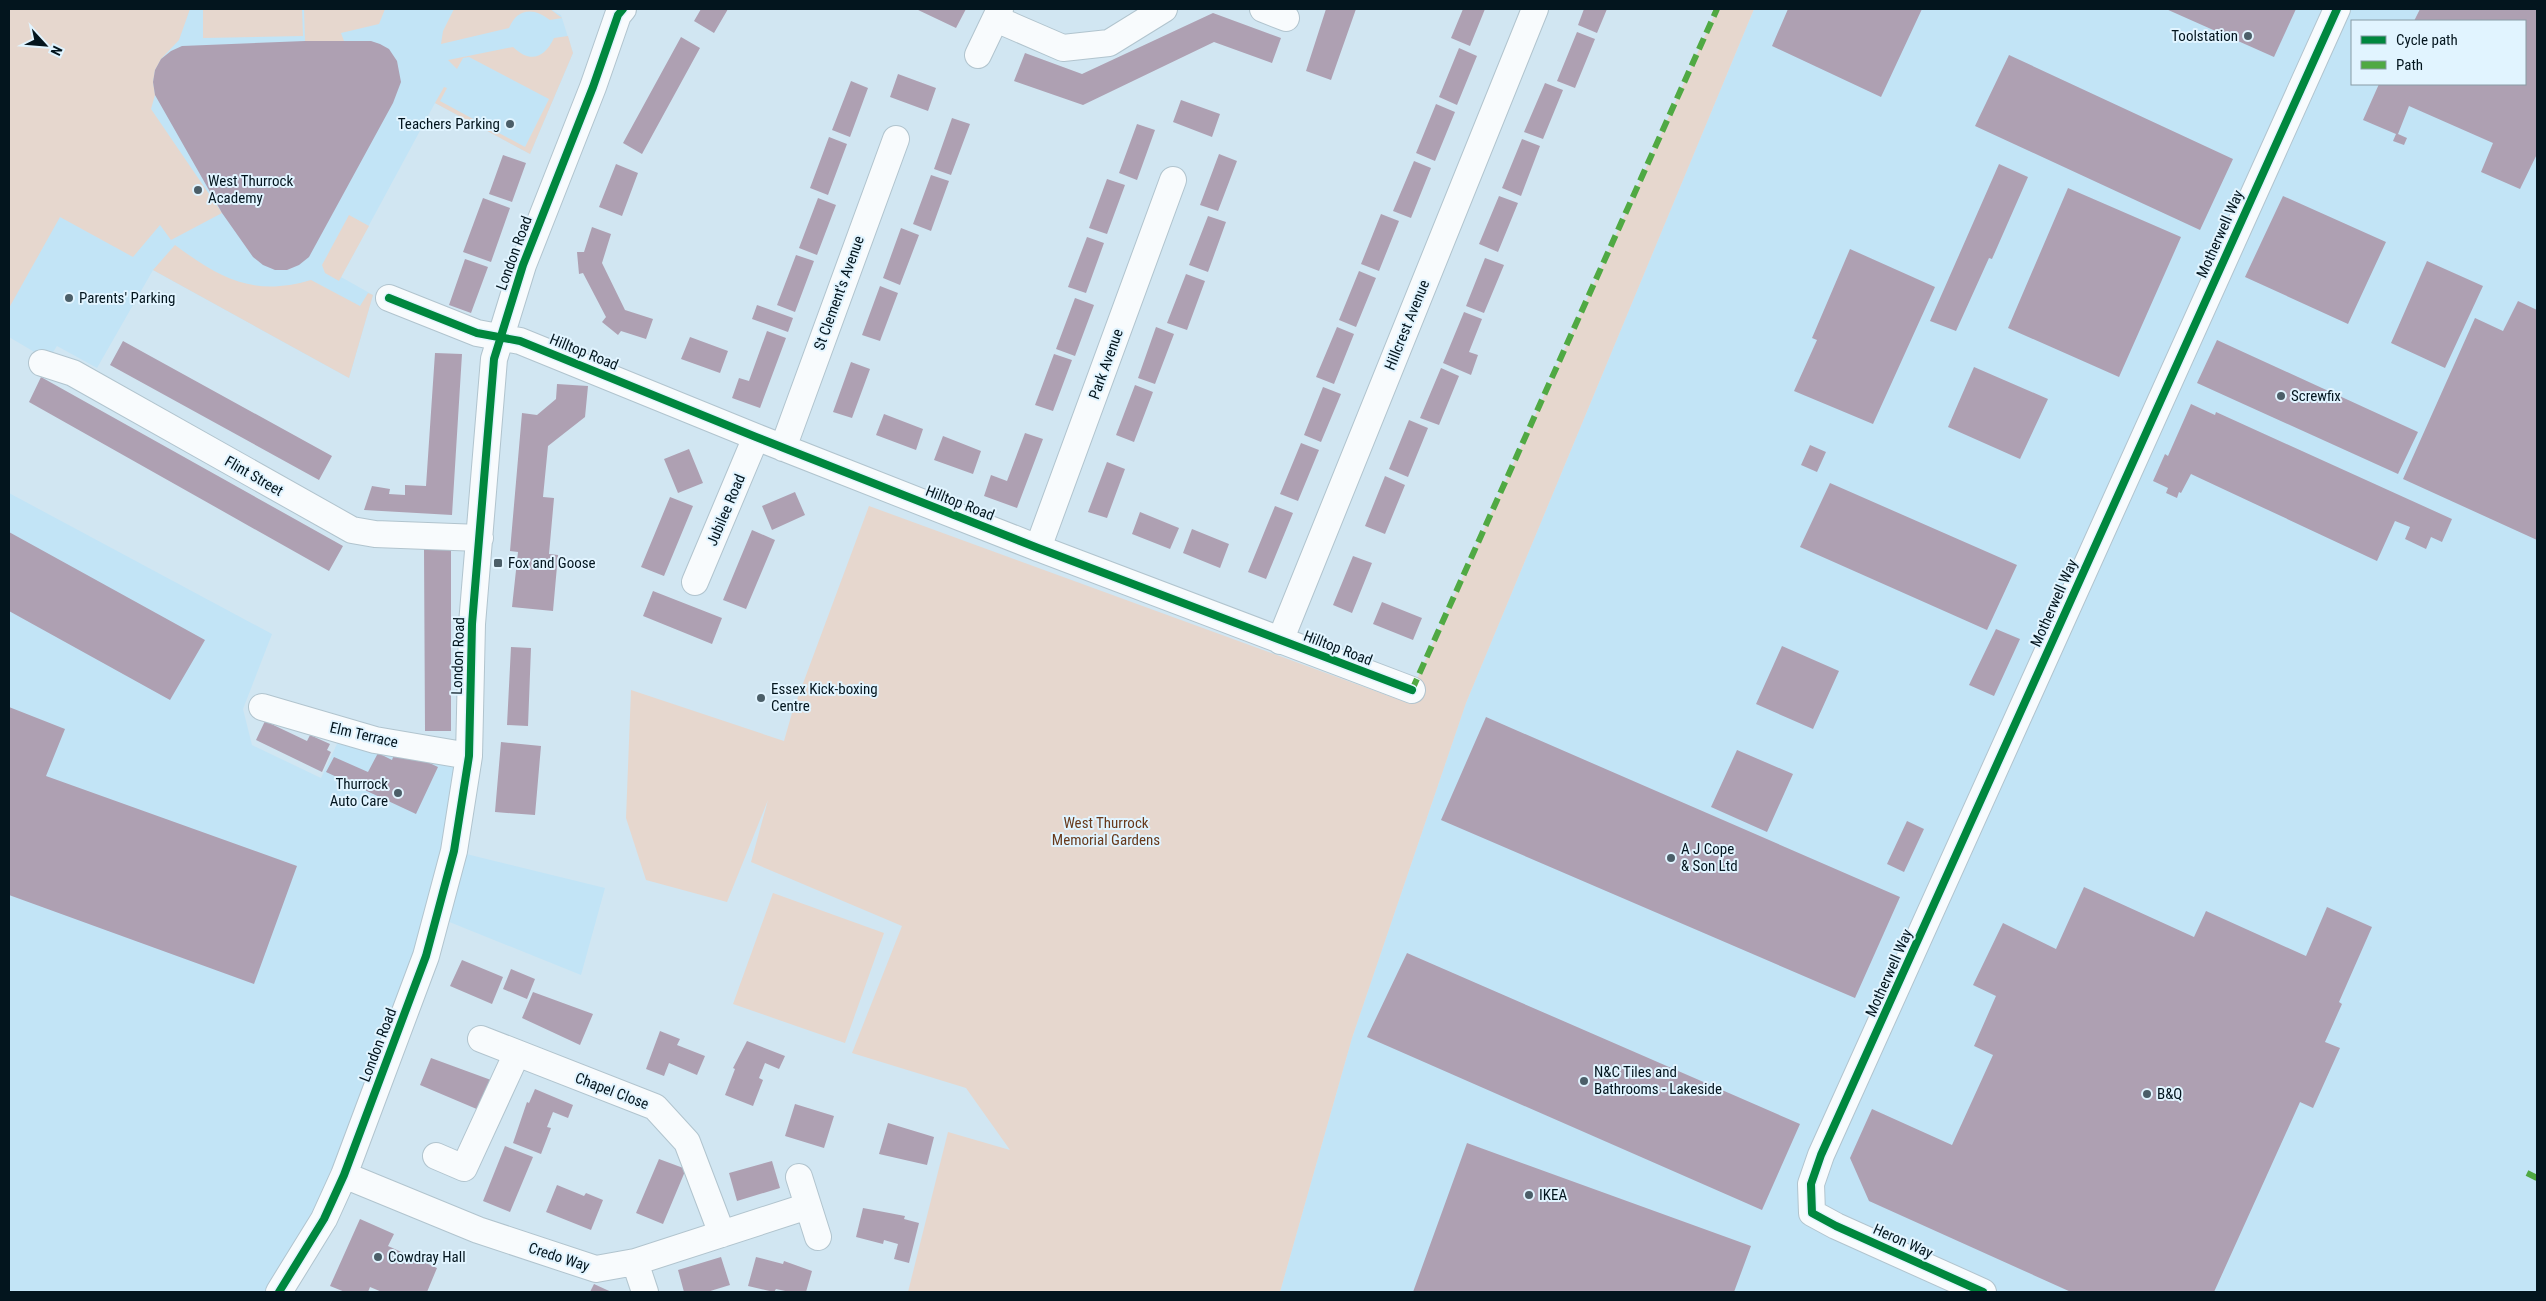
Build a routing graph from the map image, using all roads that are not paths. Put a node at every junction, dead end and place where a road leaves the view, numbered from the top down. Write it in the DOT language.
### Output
graph roads {
  1 [pos="1164,9"];
  2 [pos="1535,9"];
  3 [pos="2337,9"];
  4 [pos="616,11"];
  5 [pos="998,14"];
  6 [pos="978,55"];
  7 [pos="896,139"];
  8 [pos="1173,180"];
  9 [pos="389,298"];
  10 [pos="500,336"];
  11 [pos="42,363"];
  12 [pos="756,438"];
  13 [pos="783,448"];
  14 [pos="480,538"];
  15 [pos="1038,548"];
  16 [pos="695,582"];
  17 [pos="1280,641"];
  18 [pos="1412,690"];
  19 [pos="262,707"];
  20 [pos="468,756"];
  21 [pos="481,1039"];
  22 [pos="517,1053"];
  23 [pos="436,1156"];
  24 [pos="344,1175"];
  25 [pos="798,1177"];
  26 [pos="808,1206"];
  27 [pos="1812,1213"];
  28 [pos="722,1234"];
  29 [pos="818,1238"];
  30 [pos="635,1262"];
  31 [pos="279,1292"];
  32 [pos="645,1292"];
  33 [pos="1983,1292"];
  1 -- 5 [label="street"];
  2 -- 17 [label="street, Hillcrest Avenue"];
  3 -- 27 [label="street, Motherwell Way"];
  4 -- 10 [label="street, London Road"];
  5 -- 6 [label="street"];
  7 -- 13 [label="street, St Clement's Avenue"];
  8 -- 15 [label="street, Park Avenue"];
  9 -- 10 [label="street, Hilltop Road"];
  10 -- 12 [label="street, Hilltop Road"];
  10 -- 14 [label="street, London Road"];
  11 -- 14 [label="street, Flint Street"];
  12 -- 13 [label="street, Hilltop Road"];
  12 -- 16 [label="street, Jubilee Road"];
  13 -- 15 [label="street, Hilltop Road"];
  14 -- 20 [label="street, London Road"];
  15 -- 17 [label="street, Hilltop Road"];
  17 -- 18 [label="street, Hilltop Road"];
  19 -- 20 [label="street, Elm Terrace"];
  20 -- 24 [label="street, London Road"];
  21 -- 22 [label="street, Chapel Close"];
  22 -- 23 [label="street"];
  22 -- 28 [label="street, Chapel Close"];
  24 -- 30 [label="street, Credo Way"];
  24 -- 31 [label="street, London Road"];
  25 -- 26 [label="street"];
  26 -- 28 [label="street, Credo Way"];
  26 -- 29 [label="street"];
  27 -- 33 [label="street, Heron Way"];
  28 -- 30 [label="street, Credo Way"];
  30 -- 32 [label="street"];
}
